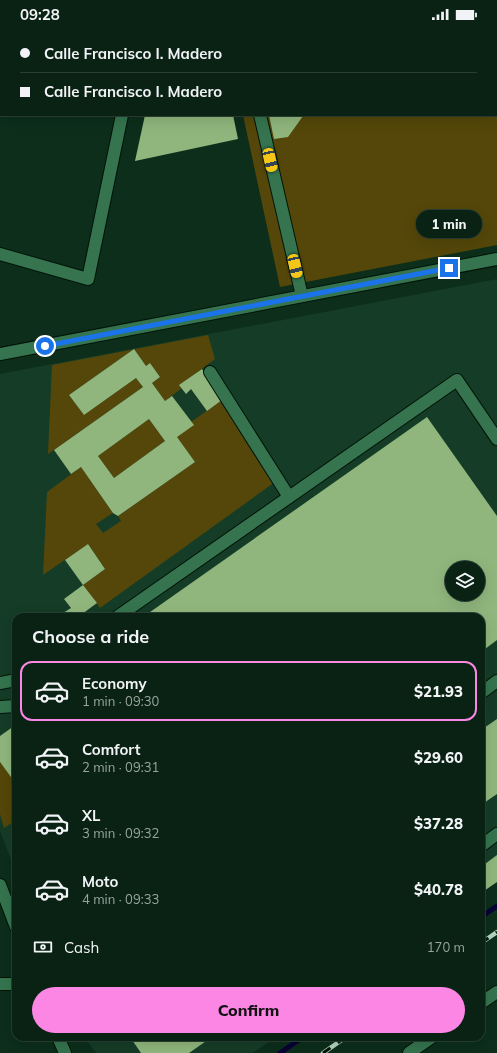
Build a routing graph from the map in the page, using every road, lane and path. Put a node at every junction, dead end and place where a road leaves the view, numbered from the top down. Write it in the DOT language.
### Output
graph roads {
  1 [pos="122,116"];
  2 [pos="260,116"];
  3 [pos="0,254"];
  4 [pos="496,261"];
  5 [pos="302,296"];
  6 [pos="0,354"];
  7 [pos="210,372"];
  8 [pos="497,439"];
  9 [pos="289,497"];
  10 [pos="123,613"];
  11 [pos="12,681"];
  12 [pos="497,681"];
  13 [pos="0,683"];
  14 [pos="485,690"];
  15 [pos="12,706"];
  16 [pos="0,707"];
  17 [pos="497,834"];
  18 [pos="485,843"];
  19 [pos="0,885"];
  20 [pos="12,916"];
  21 [pos="0,984"];
  22 [pos="12,984"];
  23 [pos="497,992"];
  24 [pos="485,1000"];
  25 [pos="60,1041"];
  26 [pos="426,1041"];
  27 [pos="65,1053"];
  28 [pos="409,1053"];
  1 -- 3 [label="street"];
  2 -- 5 [label="street"];
  4 -- 5 [label="street"];
  5 -- 6 [label="street"];
  7 -- 9 [label="street"];
  8 -- 9 [label="street"];
  9 -- 10 [label="street"];
  11 -- 13 [label="street"];
  12 -- 14 [label="street"];
  15 -- 16 [label="street"];
  17 -- 18 [label="street"];
  19 -- 20 [label="street"];
  21 -- 22 [label="street"];
  23 -- 24 [label="street"];
  25 -- 27 [label="street"];
  26 -- 28 [label="street"];
}
